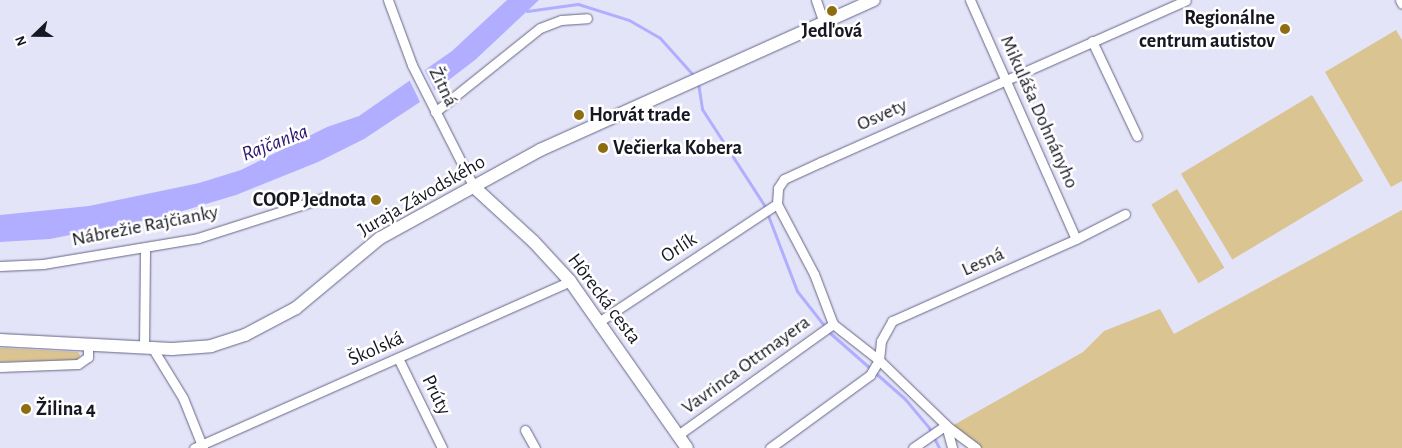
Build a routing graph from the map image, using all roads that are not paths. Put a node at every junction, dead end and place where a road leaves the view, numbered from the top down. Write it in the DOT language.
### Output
graph roads {
  1 [pos="388,0"];
  2 [pos="816,0"];
  3 [pos="874,0"];
  4 [pos="970,0"];
  5 [pos="1186,0"];
  6 [pos="1400,0"];
  7 [pos="1402,4"];
  8 [pos="587,18"];
  9 [pos="824,23"];
  10 [pos="1092,41"];
  11 [pos="1005,79"];
  12 [pos="433,109"];
  13 [pos="1137,136"];
  14 [pos="474,187"];
  15 [pos="323,198"];
  16 [pos="770,209"];
  17 [pos="1125,214"];
  18 [pos="1076,239"];
  19 [pos="145,249"];
  20 [pos="0,266"];
  21 [pos="570,281"];
  22 [pos="600,321"];
  23 [pos="829,328"];
  24 [pos="0,340"];
  25 [pos="88,345"];
  26 [pos="149,349"];
  27 [pos="398,358"];
  28 [pos="0,368"];
  29 [pos="875,368"];
  30 [pos="946,425"];
  31 [pos="525,430"];
  32 [pos="678,435"];
  33 [pos="200,447"];
  34 [pos="442,448"];
  35 [pos="534,448"];
  36 [pos="687,448"];
  37 [pos="770,448"];
  38 [pos="913,448"];
  39 [pos="952,448"];
  40 [pos="976,448"];
  1 -- 12 [label="street, Žitná"];
  2 -- 9 [label="street"];
  3 -- 9 [label="street, Juraja Závodského"];
  4 -- 11 [label="street, Mikuláša Dohnányho"];
  5 -- 10 [label="street, Osvety"];
  6 -- 7 [label="street"];
  8 -- 12 [label="street"];
  9 -- 14 [label="street, Juraja Závodského"];
  10 -- 11 [label="street, Osvety"];
  10 -- 13 [label="street"];
  11 -- 16 [label="street, Osvety"];
  11 -- 18 [label="street, Mikuláša Dohnányho"];
  12 -- 14 [label="street, Žitná"];
  14 -- 21 [label="street, Hôrecká cesta"];
  14 -- 26 [label="street, Juraja Závodského"];
  15 -- 19 [label="street, Nábrežie Rajčianky"];
  16 -- 22 [label="street, Orlík"];
  16 -- 23 [label="street"];
  17 -- 18 [label="street, Lesná"];
  18 -- 29 [label="street, Lesná"];
  19 -- 20 [label="street, Nábrežie Rajčianky"];
  19 -- 26 [label="street"];
  21 -- 22 [label="street, Hôrecká cesta"];
  21 -- 27 [label="street, Školská"];
  22 -- 32 [label="street, Hôrecká cesta"];
  23 -- 29 [label="street"];
  23 -- 32 [label="street, Vavrinca Ottmayera"];
  24 -- 25 [label="street, Juraja Závodského"];
  25 -- 26 [label="street, Juraja Závodského"];
  25 -- 28 [label="street"];
  26 -- 33 [label="street"];
  27 -- 33 [label="street, Školská"];
  27 -- 34 [label="street, Prúty"];
  29 -- 30 [label="street"];
  29 -- 37 [label="street"];
  30 -- 38 [label="street"];
  30 -- 39 [label="street"];
  30 -- 40 [label="street"];
  31 -- 35 [label="street"];
  32 -- 36 [label="street, Hôrecká cesta"];
}
